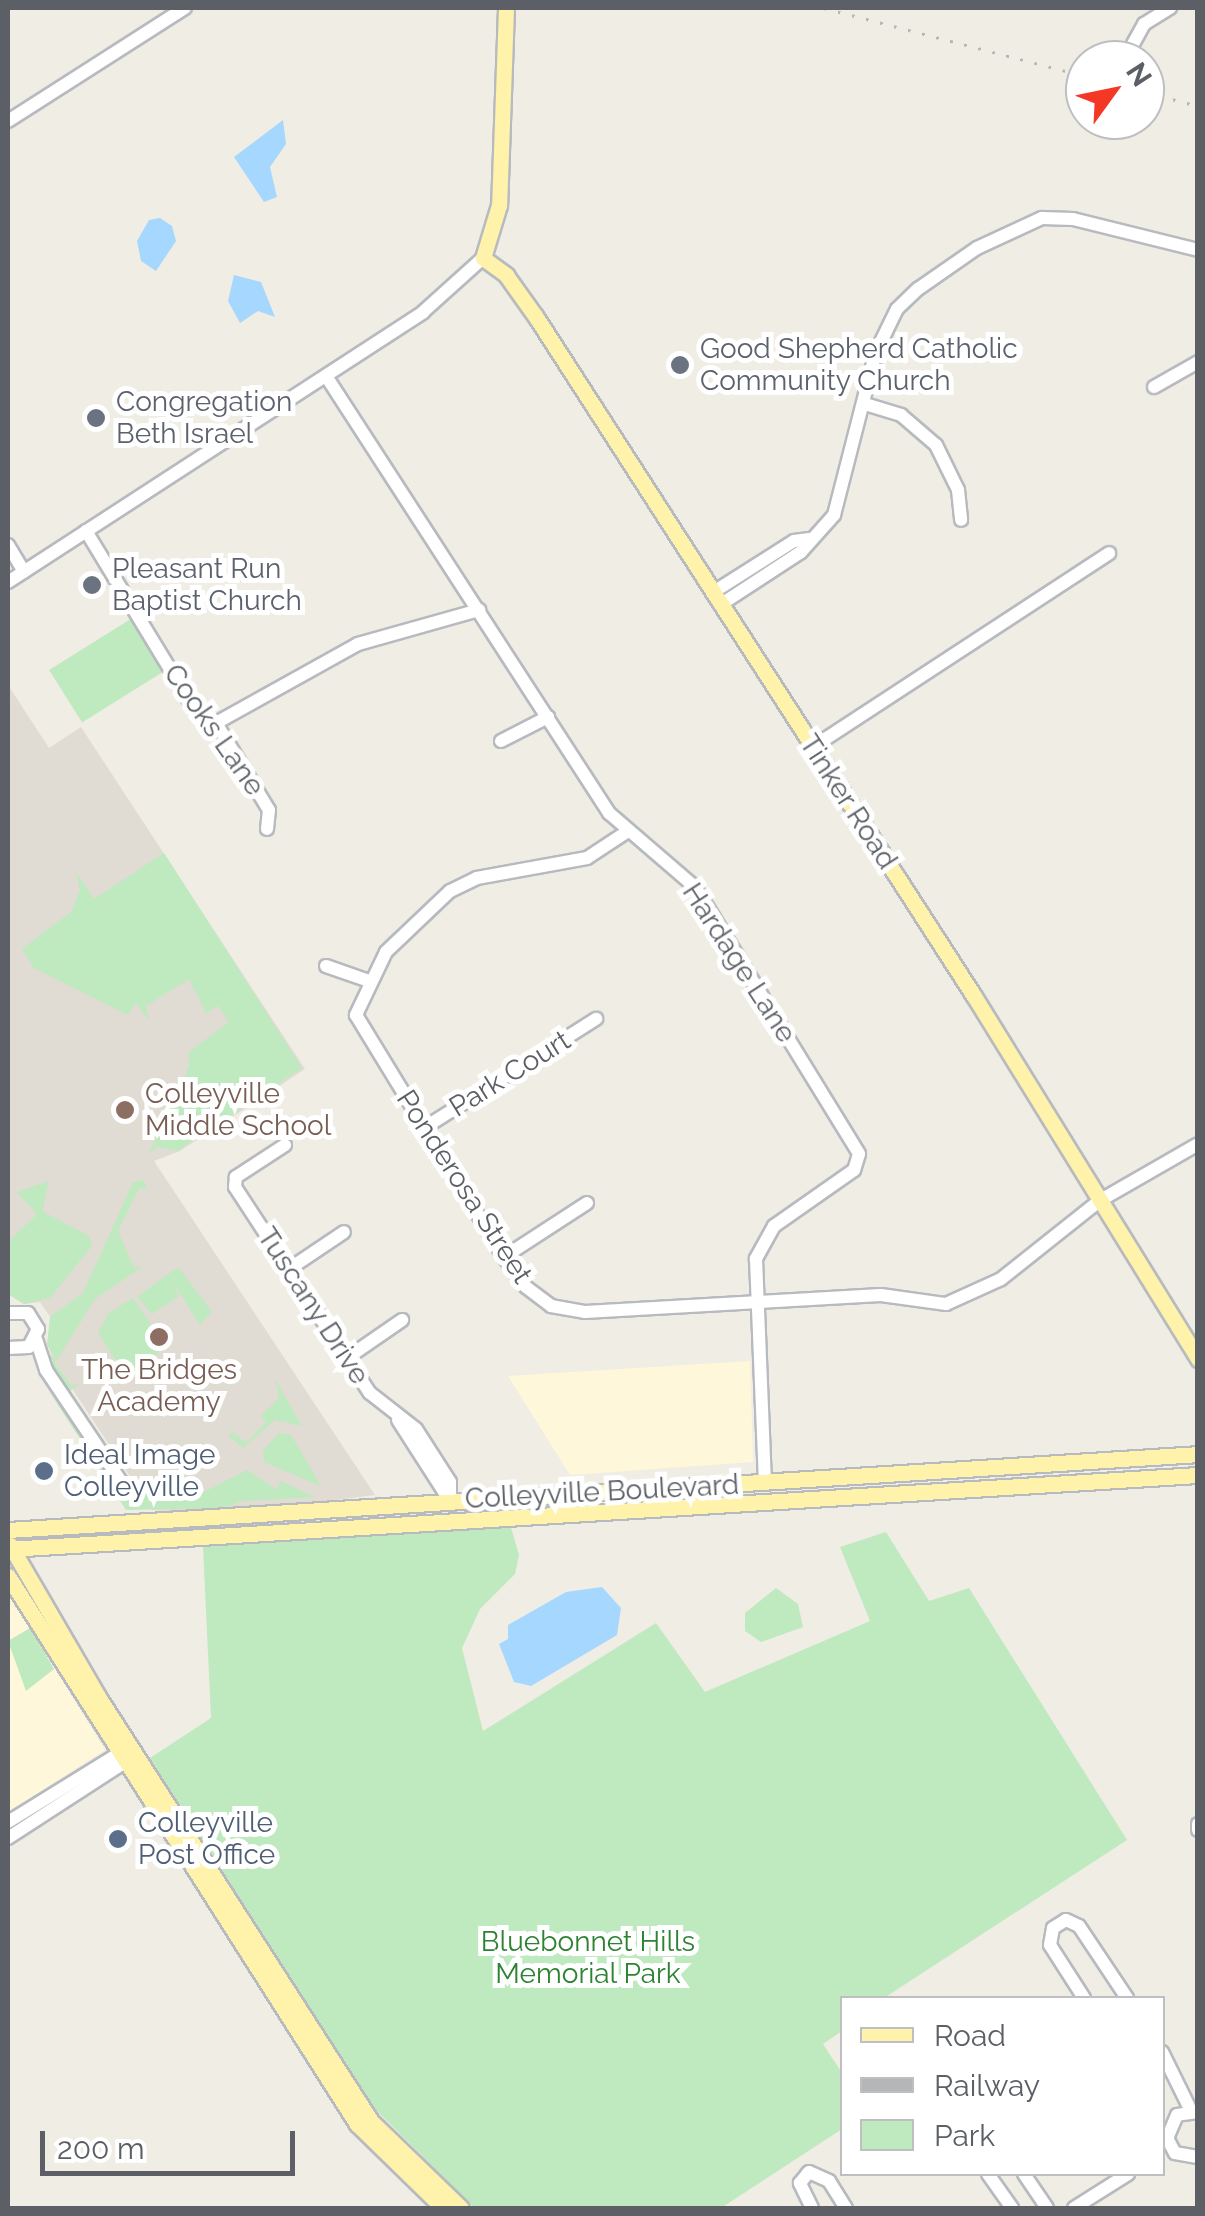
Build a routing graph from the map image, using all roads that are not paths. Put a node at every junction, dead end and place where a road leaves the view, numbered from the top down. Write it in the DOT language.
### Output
graph roads {
  1 [pos="185,8"];
  2 [pos="506,8"];
  3 [pos="1170,8"];
  4 [pos="1135,40"];
  5 [pos="8,121"];
  6 [pos="1198,250"];
  7 [pos="483,258"];
  8 [pos="1198,362"];
  9 [pos="326,376"];
  10 [pos="1154,387"];
  11 [pos="865,404"];
  12 [pos="961,520"];
  13 [pos="86,531"];
  14 [pos="8,546"];
  15 [pos="1109,553"];
  16 [pos="24,572"];
  17 [pos="8,582"];
  18 [pos="716,599"];
  19 [pos="480,610"];
  20 [pos="548,717"];
  21 [pos="216,723"];
  22 [pos="501,741"];
  23 [pos="813,747"];
  24 [pos="267,829"];
  25 [pos="626,833"];
  26 [pos="326,966"];
  27 [pos="369,981"];
  28 [pos="596,1019"];
  29 [pos="424,1128"];
  30 [pos="1198,1144"];
  31 [pos="285,1145"];
  32 [pos="1099,1201"];
  33 [pos="587,1202"];
  34 [pos="344,1232"];
  35 [pos="504,1257"];
  36 [pos="289,1269"];
  37 [pos="756,1300"];
  38 [pos="10,1309"];
  39 [pos="402,1320"];
  40 [pos="36,1339"];
  41 [pos="11,1350"];
  42 [pos="1195,1350"];
  43 [pos="347,1358"];
  44 [pos="46,1370"];
  45 [pos="1198,1454"];
  46 [pos="964,1469"];
  47 [pos="1198,1475"];
  48 [pos="765,1482"];
  49 [pos="126,1489"];
  50 [pos="968,1490"];
  51 [pos="450,1501"];
  52 [pos="452,1522"];
  53 [pos="8,1530"];
  54 [pos="9,1547"];
  55 [pos="8,1576"];
  56 [pos="64,1671"];
  57 [pos="99,1698"];
  58 [pos="126,1755"];
  59 [pos="8,1822"];
  60 [pos="8,1837"];
  61 [pos="1083,1996"];
  62 [pos="1126,1996"];
  63 [pos="1165,2058"];
  64 [pos="1194,2111"];
  65 [pos="1166,2120"];
  66 [pos="1166,2148"];
  67 [pos="1198,2157"];
  68 [pos="989,2176"];
  69 [pos="1025,2176"];
  70 [pos="1125,2176"];
  71 [pos="443,2208"];
  72 [pos="461,2208"];
  73 [pos="812,2208"];
  74 [pos="846,2208"];
  75 [pos="1012,2208"];
  76 [pos="1047,2208"];
  77 [pos="1074,2208"];
  1 -- 5 [label="street"];
  2 -- 7 [label="main road"];
  3 -- 4 [label="street"];
  6 -- 11 [label="street"];
  7 -- 9 [label="street"];
  7 -- 18 [label="main road, Tinker Road"];
  8 -- 10 [label="street"];
  9 -- 13 [label="street"];
  9 -- 19 [label="street, Hardage Lane"];
  11 -- 12 [label="street"];
  11 -- 18 [label="street"];
  13 -- 16 [label="street"];
  13 -- 21 [label="street, Cooks Lane"];
  14 -- 16 [label="street"];
  15 -- 23 [label="street"];
  16 -- 17 [label="street"];
  18 -- 23 [label="main road, Tinker Road"];
  19 -- 20 [label="street, Hardage Lane"];
  19 -- 21 [label="street"];
  20 -- 22 [label="street"];
  20 -- 25 [label="street, Hardage Lane"];
  21 -- 24 [label="street, Cooks Lane"];
  23 -- 32 [label="main road, Tinker Road"];
  25 -- 27 [label="street, Ponderosa Street"];
  25 -- 37 [label="street, Hardage Lane"];
  26 -- 27 [label="street"];
  27 -- 29 [label="street, Ponderosa Street"];
  28 -- 29 [label="street, Park Court"];
  29 -- 35 [label="street, Ponderosa Street"];
  30 -- 32 [label="street, Ponderosa Street"];
  31 -- 36 [label="street, Tuscany Drive"];
  32 -- 37 [label="street, Ponderosa Street"];
  32 -- 42 [label="main road, Tinker Road"];
  33 -- 35 [label="street"];
  34 -- 36 [label="street"];
  35 -- 37 [label="street, Ponderosa Street"];
  36 -- 43 [label="street, Tuscany Drive"];
  37 -- 48 [label="street, Hardage Lane"];
  38 -- 40 [label="street"];
  39 -- 43 [label="street"];
  40 -- 41 [label="street"];
  40 -- 44 [label="street"];
  41 -- 44 [label="street"];
  43 -- 51 [label="street, Tuscany Drive"];
  44 -- 49 [label="street"];
  45 -- 46 [label="main road, Colleyville Boulevard"];
  46 -- 48 [label="main road, Colleyville Boulevard"];
  46 -- 50 [label="main road"];
  47 -- 50 [label="main road, Colleyville Boulevard"];
  48 -- 51 [label="main road, Colleyville Boulevard"];
  50 -- 52 [label="main road, Colleyville Boulevard"];
  51 -- 52 [label="main road"];
  51 -- 53 [label="main road, Colleyville Boulevard"];
  52 -- 54 [label="main road, Colleyville Boulevard"];
  54 -- 57 [label="main road"];
  55 -- 56 [label="main road"];
  56 -- 57 [label="main road"];
  56 -- 58 [label="main road"];
  57 -- 58 [label="main road"];
  58 -- 59 [label="street"];
  58 -- 60 [label="street"];
  58 -- 71 [label="main road"];
  58 -- 72 [label="main road"];
  61 -- 62 [label="street"];
  63 -- 64 [label="street"];
  64 -- 65 [label="street"];
  65 -- 66 [label="street"];
  66 -- 67 [label="street"];
  68 -- 75 [label="street"];
  69 -- 76 [label="street"];
  70 -- 77 [label="street"];
  73 -- 74 [label="street"];
}
